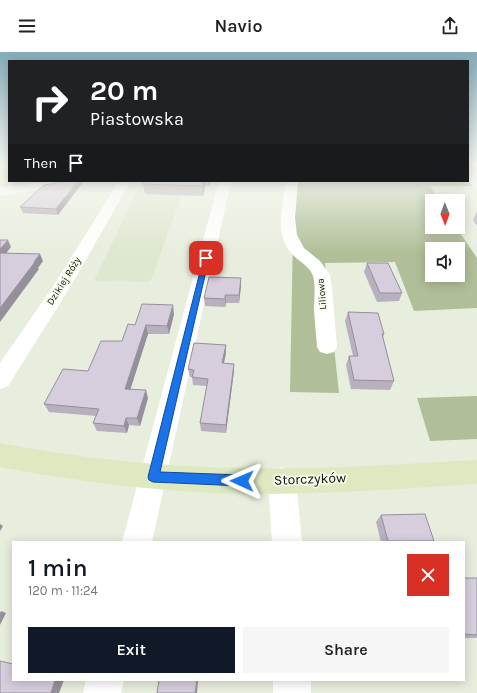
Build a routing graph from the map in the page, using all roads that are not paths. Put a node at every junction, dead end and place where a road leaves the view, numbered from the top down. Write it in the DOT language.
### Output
graph roads {
  1 [pos="117,194"];
  2 [pos="222,194"];
  3 [pos="291,194"];
  4 [pos="327,347"];
  5 [pos="0,380"];
  6 [pos="0,455"];
  7 [pos="477,472"];
  8 [pos="153,477"];
  9 [pos="282,480"];
  10 [pos="137,541"];
  11 [pos="287,541"];
  12 [pos="105,681"];
  13 [pos="292,681"];
  14 [pos="102,693"];
  15 [pos="292,693"];
  1 -- 5 [label="street, Dzikiej Róży"];
  2 -- 8 [label="street"];
  3 -- 4 [label="street, Liliowa"];
  6 -- 8 [label="street, Storczyków"];
  7 -- 9 [label="street, Storczyków"];
  8 -- 9 [label="street, Storczyków"];
  8 -- 10 [label="street"];
  9 -- 11 [label="street"];
  12 -- 14 [label="street"];
  13 -- 15 [label="street"];
}
